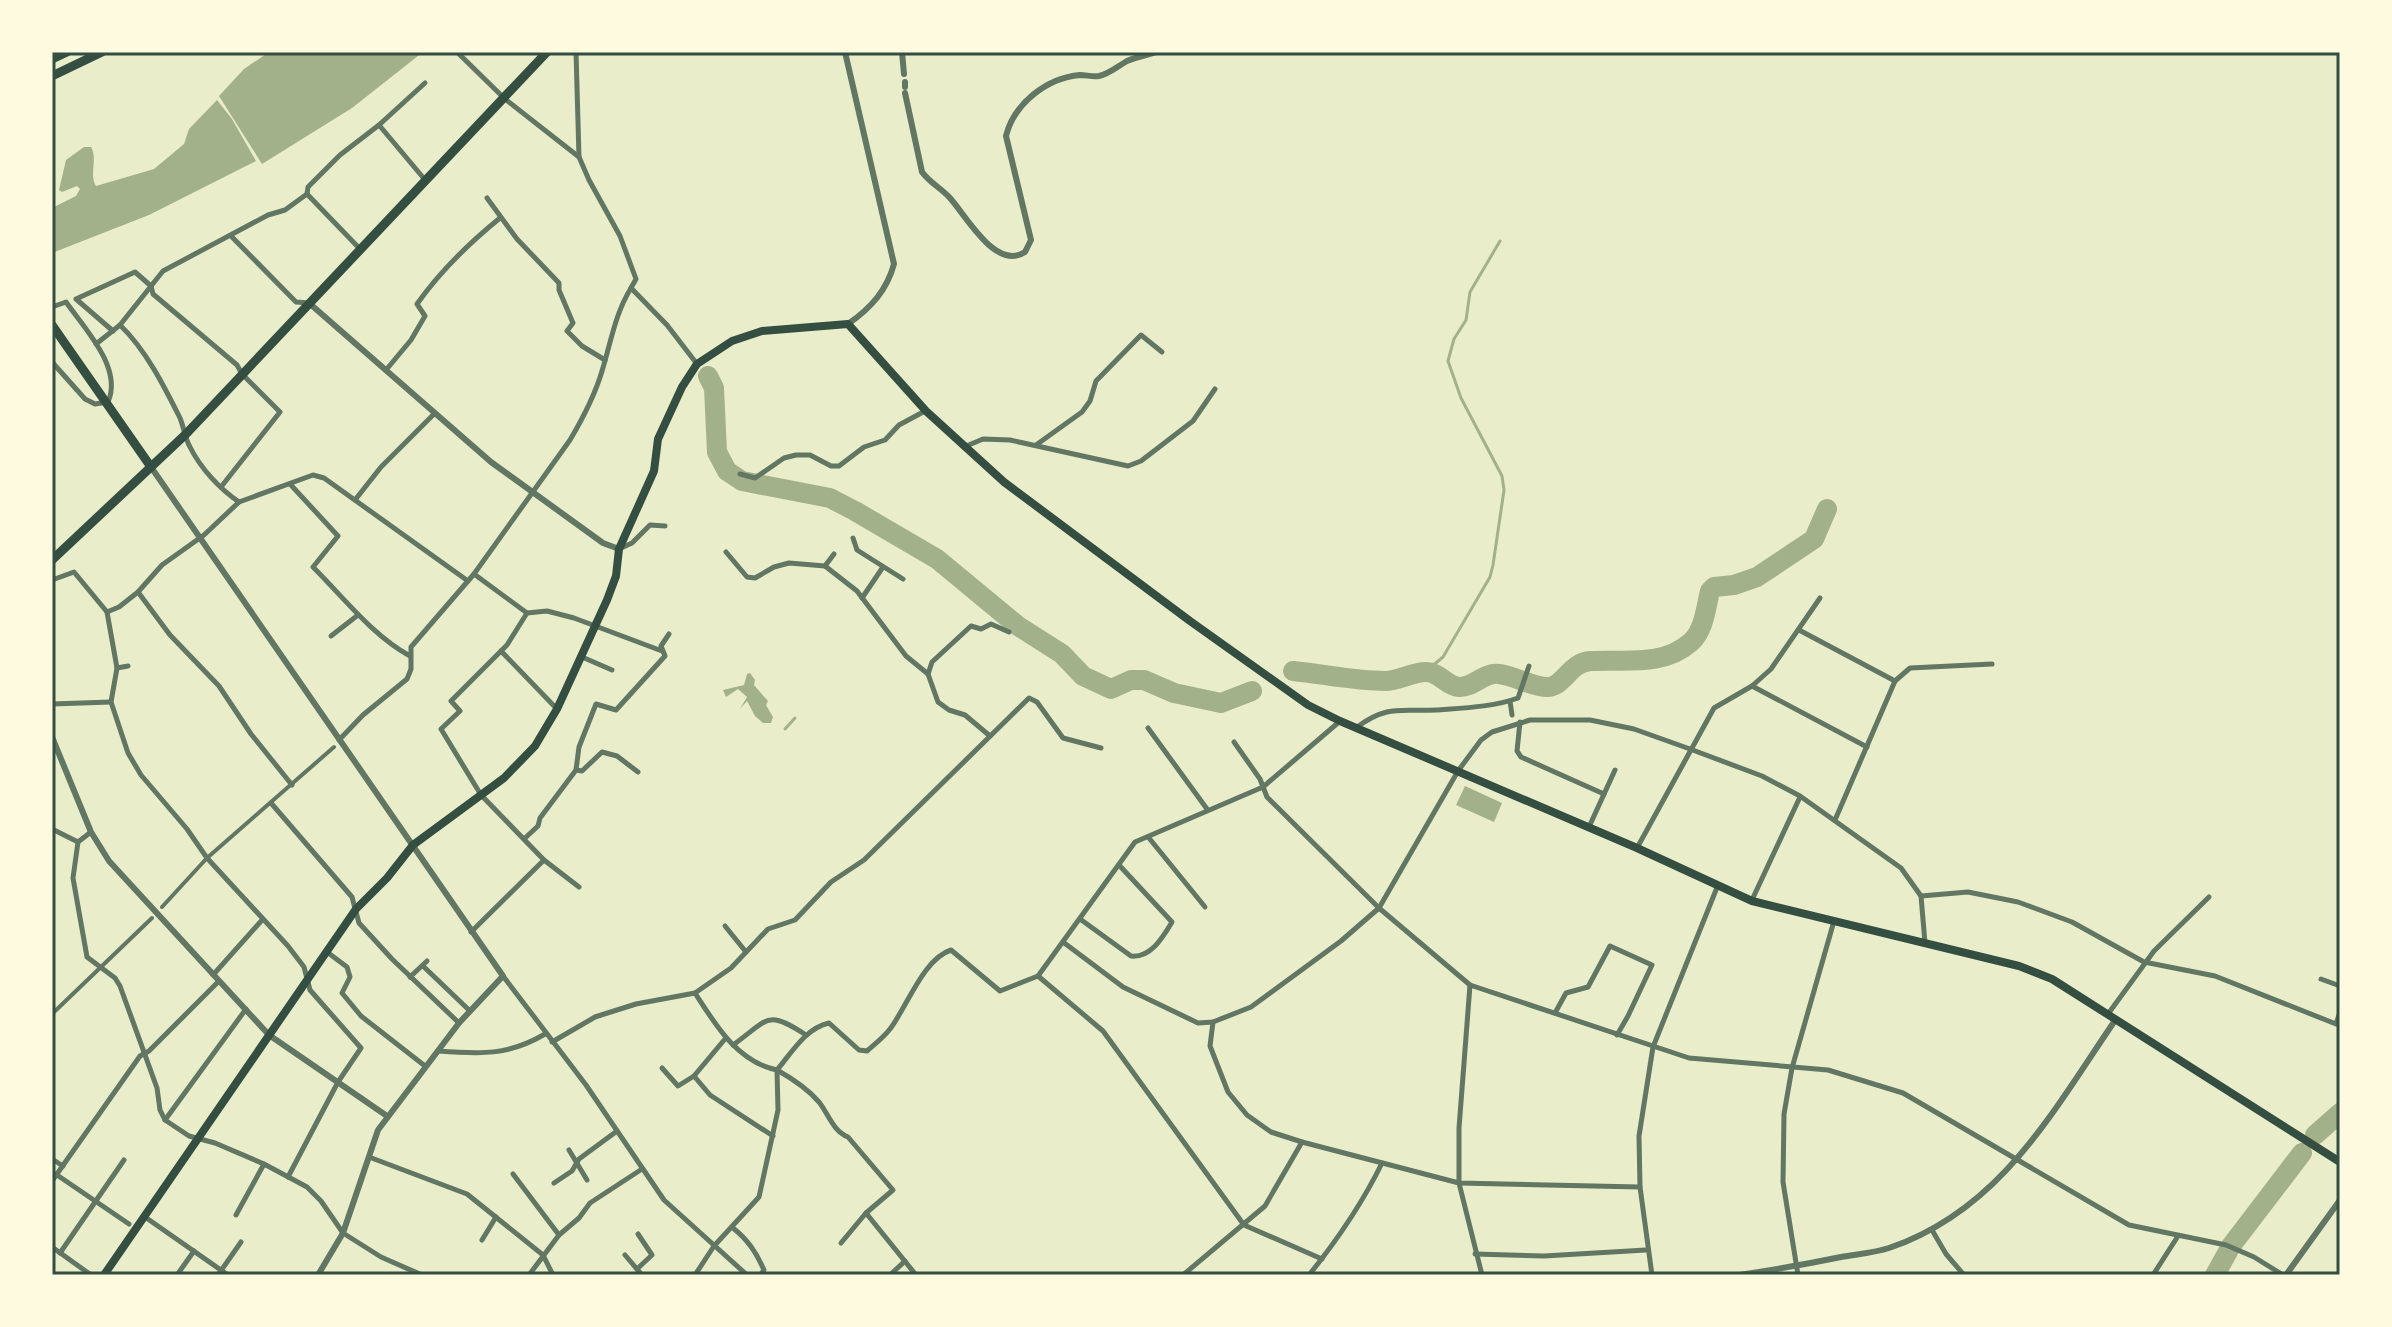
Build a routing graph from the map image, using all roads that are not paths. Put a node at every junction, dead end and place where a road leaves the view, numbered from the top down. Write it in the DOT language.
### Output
graph roads {
  1 [pos="67,52"];
  2 [pos="102,52"];
  3 [pos="457,52"];
  4 [pos="547,52"];
  5 [pos="576,52"];
  6 [pos="845,52"];
  7 [pos="902,52"];
  8 [pos="1157,52"];
  9 [pos="52,59"];
  10 [pos="52,76"];
  11 [pos="425,83"];
  12 [pos="505,99"];
  13 [pos="379,125"];
  14 [pos="579,157"];
  15 [pos="427,182"];
  16 [pos="307,194"];
  17 [pos="487,198"];
  18 [pos="500,218"];
  19 [pos="231,236"];
  20 [pos="360,249"];
  21 [pos="151,286"];
  22 [pos="631,288"];
  23 [pos="309,303"];
  24 [pos="52,307"];
  25 [pos="848,324"];
  26 [pos="52,325"];
  27 [pos="120,325"];
  28 [pos="113,331"];
  29 [pos="96,344"];
  30 [pos="1162,352"];
  31 [pos="605,360"];
  32 [pos="697,364"];
  33 [pos="53,365"];
  34 [pos="386,370"];
  35 [pos="242,374"];
  36 [pos="1215,389"];
  37 [pos="108,402"];
  38 [pos="926,411"];
  39 [pos="435,413"];
  40 [pos="186,434"];
  41 [pos="1035,445"];
  42 [pos="963,447"];
  43 [pos="151,467"];
  44 [pos="740,474"];
  45 [pos="290,484"];
  46 [pos="221,487"];
  47 [pos="532,494"];
  48 [pos="355,500"];
  49 [pos="239,502"];
  50 [pos="665,526"];
  51 [pos="853,538"];
  52 [pos="199,539"];
  53 [pos="619,549"];
  54 [pos="726,552"];
  55 [pos="834,554"];
  56 [pos="52,560"];
  57 [pos="825,566"];
  58 [pos="883,567"];
  59 [pos="474,574"];
  60 [pos="903,579"];
  61 [pos="52,580"];
  62 [pos="468,581"];
  63 [pos="138,592"];
  64 [pos="862,598"];
  65 [pos="1820,598"];
  66 [pos="107,612"];
  67 [pos="527,613"];
  68 [pos="358,615"];
  69 [pos="594,627"];
  70 [pos="1799,630"];
  71 [pos="1009,632"];
  72 [pos="669,634"];
  73 [pos="331,636"];
  74 [pos="501,651"];
  75 [pos="662,651"];
  76 [pos="410,656"];
  77 [pos="581,657"];
  78 [pos="1992,664"];
  79 [pos="128,666"];
  80 [pos="1529,666"];
  81 [pos="117,668"];
  82 [pos="612,670"];
  83 [pos="928,674"];
  84 [pos="1895,681"];
  85 [pos="1752,686"];
  86 [pos="1510,701"];
  87 [pos="111,702"];
  88 [pos="52,704"];
  89 [pos="557,709"];
  90 [pos="1512,715"];
  91 [pos="1340,721"];
  92 [pos="1520,722"];
  93 [pos="1148,728"];
  94 [pos="1356,728"];
  95 [pos="990,736"];
  96 [pos="52,737"];
  97 [pos="1234,742"];
  98 [pos="337,744"];
  99 [pos="1867,747"];
  100 [pos="1101,748"];
  101 [pos="1690,749"];
  102 [pos="576,770"];
  103 [pos="1615,770"];
  104 [pos="1458,771"];
  105 [pos="638,772"];
  106 [pos="292,785"];
  107 [pos="1263,787"];
  108 [pos="1604,794"];
  109 [pos="481,795"];
  110 [pos="1800,796"];
  111 [pos="271,803"];
  112 [pos="1207,809"];
  113 [pos="1835,820"];
  114 [pos="1589,828"];
  115 [pos="52,829"];
  116 [pos="91,832"];
  117 [pos="1149,838"];
  118 [pos="524,839"];
  119 [pos="78,842"];
  120 [pos="413,845"];
  121 [pos="1637,848"];
  122 [pos="207,858"];
  123 [pos="544,860"];
  124 [pos="1119,865"];
  125 [pos="1718,885"];
  126 [pos="579,887"];
  127 [pos="1921,896"];
  128 [pos="2209,897"];
  129 [pos="1752,901"];
  130 [pos="162,907"];
  131 [pos="1205,907"];
  132 [pos="1379,908"];
  133 [pos="356,909"];
  134 [pos="152,918"];
  135 [pos="263,919"];
  136 [pos="1079,919"];
  137 [pos="1834,921"];
  138 [pos="725,926"];
  139 [pos="471,932"];
  140 [pos="1063,942"];
  141 [pos="1925,943"];
  142 [pos="326,951"];
  143 [pos="746,952"];
  144 [pos="2144,962"];
  145 [pos="101,967"];
  146 [pos="213,975"];
  147 [pos="503,976"];
  148 [pos="1038,976"];
  149 [pos="410,977"];
  150 [pos="307,978"];
  151 [pos="2321,979"];
  152 [pos="219,981"];
  153 [pos="1470,985"];
  154 [pos="2340,986"];
  155 [pos="695,993"];
  156 [pos="246,1009"];
  157 [pos="470,1011"];
  158 [pos="2340,1012"];
  159 [pos="1555,1013"];
  160 [pos="52,1014"];
  161 [pos="2112,1017"];
  162 [pos="1213,1022"];
  163 [pos="459,1023"];
  164 [pos="545,1034"];
  165 [pos="269,1035"];
  166 [pos="806,1035"];
  167 [pos="1617,1035"];
  168 [pos="725,1039"];
  169 [pos="552,1042"];
  170 [pos="733,1045"];
  171 [pos="1653,1047"];
  172 [pos="437,1051"];
  173 [pos="144,1053"];
  174 [pos="425,1066"];
  175 [pos="662,1068"];
  176 [pos="1792,1068"];
  177 [pos="777,1070"];
  178 [pos="694,1076"];
  179 [pos="338,1082"];
  180 [pos="387,1116"];
  181 [pos="165,1120"];
  182 [pos="617,1131"];
  183 [pos="773,1136"];
  184 [pos="198,1138"];
  185 [pos="1302,1142"];
  186 [pos="569,1150"];
  187 [pos="369,1157"];
  188 [pos="52,1159"];
  189 [pos="124,1160"];
  190 [pos="2017,1161"];
  191 [pos="2340,1162"];
  192 [pos="1382,1163"];
  193 [pos="264,1164"];
  194 [pos="576,1164"];
  195 [pos="63,1166"];
  196 [pos="642,1169"];
  197 [pos="513,1174"];
  198 [pos="57,1175"];
  199 [pos="288,1177"];
  200 [pos="587,1180"];
  201 [pos="52,1181"];
  202 [pos="554,1183"];
  203 [pos="1459,1183"];
  204 [pos="1640,1187"];
  205 [pos="2340,1200"];
  206 [pos="96,1201"];
  207 [pos="866,1213"];
  208 [pos="236,1215"];
  209 [pos="144,1217"];
  210 [pos="496,1217"];
  211 [pos="129,1224"];
  212 [pos="1244,1225"];
  213 [pos="733,1228"];
  214 [pos="1932,1230"];
  215 [pos="343,1233"];
  216 [pos="638,1234"];
  217 [pos="559,1235"];
  218 [pos="2178,1236"];
  219 [pos="482,1240"];
  220 [pos="241,1242"];
  221 [pos="841,1243"];
  222 [pos="714,1246"];
  223 [pos="52,1247"];
  224 [pos="1646,1250"];
  225 [pos="194,1251"];
  226 [pos="60,1253"];
  227 [pos="1475,1254"];
  228 [pos="543,1255"];
  229 [pos="625,1255"];
  230 [pos="1322,1259"];
  231 [pos="905,1261"];
  232 [pos="637,1269"];
  233 [pos="1796,1271"];
  234 [pos="220,1272"];
  235 [pos="1750,1274"];
  236 [pos="91,1275"];
  237 [pos="104,1275"];
  238 [pos="177,1275"];
  239 [pos="228,1275"];
  240 [pos="318,1275"];
  241 [pos="422,1275"];
  242 [pos="529,1275"];
  243 [pos="553,1275"];
  244 [pos="642,1275"];
  245 [pos="695,1275"];
  246 [pos="747,1275"];
  247 [pos="760,1275"];
  248 [pos="890,1275"];
  249 [pos="916,1275"];
  250 [pos="1183,1275"];
  251 [pos="1309,1275"];
  252 [pos="1482,1275"];
  253 [pos="1652,1275"];
  254 [pos="1739,1275"];
  255 [pos="1964,1275"];
  256 [pos="2153,1275"];
  257 [pos="2284,1275"];
  1 -- 9 [label="highway"];
  2 -- 10 [label="highway"];
  3 -- 12 [label="street"];
  4 -- 12 [label="highway"];
  5 -- 14 [label="street"];
  6 -- 25 [label="street"];
  7 -- 8 [label="street"];
  11 -- 13 [label="street"];
  12 -- 14 [label="street"];
  12 -- 15 [label="highway"];
  13 -- 15 [label="street"];
  13 -- 16 [label="street"];
  14 -- 22 [label="street"];
  15 -- 20 [label="highway"];
  16 -- 19 [label="street"];
  16 -- 20 [label="street"];
  17 -- 18 [label="street"];
  18 -- 31 [label="street"];
  18 -- 34 [label="street"];
  19 -- 21 [label="street"];
  19 -- 23 [label="street"];
  20 -- 23 [label="highway"];
  21 -- 27 [label="street"];
  21 -- 28 [label="street"];
  21 -- 35 [label="street"];
  22 -- 31 [label="street"];
  22 -- 32 [label="street"];
  23 -- 34 [label="street"];
  23 -- 35 [label="highway"];
  24 -- 29 [label="street"];
  25 -- 32 [label="main road"];
  25 -- 38 [label="main road"];
  26 -- 37 [label="highway"];
  27 -- 28 [label="street"];
  27 -- 40 [label="street"];
  28 -- 29 [label="street"];
  29 -- 37 [label="street"];
  30 -- 41 [label="street"];
  31 -- 47 [label="street"];
  32 -- 53 [label="main road"];
  33 -- 37 [label="street"];
  34 -- 39 [label="street"];
  35 -- 40 [label="highway"];
  35 -- 46 [label="street"];
  36 -- 41 [label="street"];
  37 -- 43 [label="highway"];
  38 -- 42 [label="main road"];
  38 -- 44 [label="street"];
  39 -- 47 [label="street"];
  39 -- 48 [label="street"];
  40 -- 43 [label="highway"];
  40 -- 46 [label="street"];
  41 -- 42 [label="street"];
  42 -- 91 [label="main road"];
  43 -- 52 [label="street"];
  43 -- 56 [label="highway"];
  45 -- 48 [label="street"];
  45 -- 49 [label="street"];
  45 -- 68 [label="street"];
  46 -- 49 [label="street"];
  47 -- 53 [label="street"];
  47 -- 59 [label="street"];
  48 -- 62 [label="street"];
  49 -- 52 [label="street"];
  50 -- 53 [label="street"];
  51 -- 58 [label="street"];
  52 -- 63 [label="street"];
  52 -- 98 [label="street"];
  53 -- 69 [label="main road"];
  54 -- 57 [label="street"];
  55 -- 57 [label="street"];
  57 -- 64 [label="street"];
  58 -- 60 [label="street"];
  58 -- 64 [label="street"];
  59 -- 62 [label="street"];
  59 -- 67 [label="street"];
  61 -- 66 [label="street"];
  62 -- 76 [label="street"];
  63 -- 66 [label="street"];
  63 -- 106 [label="street"];
  64 -- 83 [label="street"];
  65 -- 70 [label="street"];
  66 -- 81 [label="street"];
  67 -- 69 [label="street"];
  67 -- 74 [label="street"];
  68 -- 73 [label="street"];
  68 -- 76 [label="street"];
  69 -- 75 [label="street"];
  69 -- 77 [label="main road"];
  70 -- 84 [label="street"];
  70 -- 85 [label="street"];
  71 -- 83 [label="street"];
  72 -- 75 [label="street"];
  74 -- 89 [label="street"];
  74 -- 109 [label="street"];
  75 -- 102 [label="street"];
  76 -- 98 [label="street"];
  77 -- 82 [label="street"];
  77 -- 89 [label="main road"];
  78 -- 84 [label="street"];
  79 -- 81 [label="street"];
  80 -- 86 [label="street"];
  81 -- 87 [label="street"];
  83 -- 95 [label="street"];
  84 -- 99 [label="street"];
  85 -- 99 [label="street"];
  85 -- 101 [label="street"];
  86 -- 90 [label="street"];
  86 -- 94 [label="street"];
  87 -- 88 [label="street"];
  87 -- 122 [label="street"];
  89 -- 109 [label="main road"];
  91 -- 94 [label="main road"];
  91 -- 107 [label="street"];
  92 -- 101 [label="street"];
  92 -- 104 [label="street"];
  92 -- 108 [label="street"];
  93 -- 112 [label="street"];
  94 -- 104 [label="main road"];
  95 -- 100 [label="street"];
  95 -- 143 [label="street"];
  96 -- 116 [label="street"];
  97 -- 107 [label="street"];
  98 -- 106 [label="street"];
  98 -- 120 [label="street"];
  99 -- 113 [label="street"];
  101 -- 110 [label="street"];
  101 -- 121 [label="street"];
  102 -- 105 [label="street"];
  102 -- 118 [label="street"];
  103 -- 108 [label="street"];
  104 -- 114 [label="main road"];
  104 -- 132 [label="street"];
  106 -- 111 [label="street"];
  107 -- 112 [label="street"];
  107 -- 132 [label="street"];
  108 -- 114 [label="street"];
  109 -- 118 [label="street"];
  109 -- 120 [label="main road"];
  110 -- 113 [label="street"];
  110 -- 129 [label="street"];
  111 -- 122 [label="street"];
  111 -- 133 [label="street"];
  112 -- 117 [label="street"];
  113 -- 127 [label="street"];
  114 -- 121 [label="main road"];
  115 -- 119 [label="street"];
  116 -- 119 [label="street"];
  116 -- 146 [label="street"];
  117 -- 124 [label="street"];
  117 -- 131 [label="street"];
  118 -- 123 [label="street"];
  119 -- 145 [label="street"];
  120 -- 133 [label="main road"];
  120 -- 139 [label="street"];
  121 -- 125 [label="main road"];
  122 -- 130 [label="street"];
  122 -- 135 [label="street"];
  123 -- 126 [label="street"];
  123 -- 139 [label="street"];
  124 -- 136 [label="street"];
  124 -- 136 [label="street"];
  125 -- 129 [label="main road"];
  125 -- 171 [label="street"];
  127 -- 141 [label="street"];
  127 -- 144 [label="street"];
  128 -- 144 [label="street"];
  129 -- 137 [label="main road"];
  132 -- 153 [label="street"];
  132 -- 162 [label="street"];
  133 -- 142 [label="main road"];
  133 -- 149 [label="street"];
  134 -- 145 [label="street"];
  135 -- 146 [label="street"];
  135 -- 150 [label="street"];
  136 -- 140 [label="street"];
  137 -- 141 [label="main road"];
  137 -- 176 [label="street"];
  138 -- 143 [label="street"];
  139 -- 147 [label="street"];
  140 -- 148 [label="street"];
  140 -- 162 [label="street"];
  141 -- 161 [label="main road"];
  142 -- 150 [label="main road"];
  142 -- 174 [label="street"];
  143 -- 155 [label="street"];
  144 -- 158 [label="street"];
  144 -- 161 [label="street"];
  145 -- 160 [label="street"];
  145 -- 173 [label="street"];
  146 -- 152 [label="street"];
  147 -- 157 [label="street"];
  147 -- 164 [label="street"];
  148 -- 166 [label="street"];
  148 -- 212 [label="street"];
  149 -- 157 [label="street"];
  149 -- 163 [label="street"];
  150 -- 165 [label="main road"];
  150 -- 179 [label="street"];
  151 -- 154 [label="street"];
  152 -- 156 [label="street"];
  152 -- 173 [label="street"];
  153 -- 159 [label="street"];
  153 -- 203 [label="street"];
  155 -- 168 [label="street"];
  155 -- 169 [label="street"];
  156 -- 165 [label="street"];
  156 -- 181 [label="street"];
  157 -- 163 [label="street"];
  159 -- 167 [label="street"];
  159 -- 167 [label="street"];
  161 -- 190 [label="street"];
  161 -- 191 [label="main road"];
  162 -- 185 [label="street"];
  163 -- 172 [label="street"];
  164 -- 169 [label="street"];
  164 -- 172 [label="street"];
  165 -- 179 [label="street"];
  165 -- 184 [label="main road"];
  166 -- 170 [label="street"];
  166 -- 177 [label="street"];
  167 -- 171 [label="street"];
  168 -- 170 [label="street"];
  168 -- 178 [label="street"];
  169 -- 182 [label="street"];
  170 -- 177 [label="street"];
  171 -- 176 [label="street"];
  171 -- 204 [label="street"];
  172 -- 174 [label="street"];
  173 -- 181 [label="street"];
  173 -- 195 [label="street"];
  174 -- 180 [label="street"];
  175 -- 178 [label="street"];
  176 -- 190 [label="street"];
  176 -- 233 [label="street"];
  177 -- 183 [label="street"];
  177 -- 207 [label="street"];
  178 -- 183 [label="street"];
  179 -- 180 [label="street"];
  179 -- 199 [label="street"];
  180 -- 187 [label="street"];
  181 -- 184 [label="street"];
  182 -- 194 [label="street"];
  182 -- 196 [label="street"];
  183 -- 213 [label="street"];
  184 -- 193 [label="street"];
  184 -- 209 [label="main road"];
  185 -- 192 [label="street"];
  185 -- 212 [label="street"];
  186 -- 194 [label="street"];
  187 -- 210 [label="street"];
  187 -- 215 [label="street"];
  188 -- 195 [label="street"];
  189 -- 206 [label="street"];
  190 -- 214 [label="street"];
  190 -- 218 [label="street"];
  192 -- 203 [label="street"];
  192 -- 230 [label="street"];
  193 -- 199 [label="street"];
  193 -- 208 [label="street"];
  194 -- 200 [label="street"];
  194 -- 202 [label="street"];
  195 -- 198 [label="street"];
  196 -- 217 [label="street"];
  196 -- 222 [label="street"];
  197 -- 217 [label="street"];
  198 -- 201 [label="street"];
  198 -- 206 [label="street"];
  199 -- 215 [label="street"];
  203 -- 204 [label="street"];
  203 -- 227 [label="street"];
  204 -- 224 [label="street"];
  205 -- 257 [label="street"];
  206 -- 211 [label="street"];
  206 -- 226 [label="street"];
  207 -- 221 [label="street"];
  207 -- 231 [label="street"];
  209 -- 225 [label="street"];
  209 -- 237 [label="main road"];
  210 -- 219 [label="street"];
  210 -- 228 [label="street"];
  212 -- 230 [label="street"];
  212 -- 250 [label="street"];
  213 -- 222 [label="street"];
  213 -- 247 [label="street"];
  214 -- 233 [label="street"];
  214 -- 255 [label="street"];
  215 -- 240 [label="street"];
  215 -- 241 [label="street"];
  216 -- 232 [label="street"];
  217 -- 228 [label="street"];
  218 -- 256 [label="street"];
  218 -- 257 [label="street"];
  220 -- 234 [label="street"];
  222 -- 245 [label="street"];
  222 -- 246 [label="street"];
  223 -- 226 [label="street"];
  224 -- 227 [label="street"];
  224 -- 253 [label="street"];
  225 -- 234 [label="street"];
  225 -- 238 [label="street"];
  226 -- 236 [label="street"];
  227 -- 252 [label="street"];
  228 -- 242 [label="street"];
  228 -- 243 [label="street"];
  229 -- 232 [label="street"];
  230 -- 251 [label="street"];
  231 -- 248 [label="street"];
  231 -- 249 [label="street"];
  232 -- 244 [label="street"];
  233 -- 235 [label="street"];
  234 -- 239 [label="street"];
  235 -- 254 [label="street"];
}
